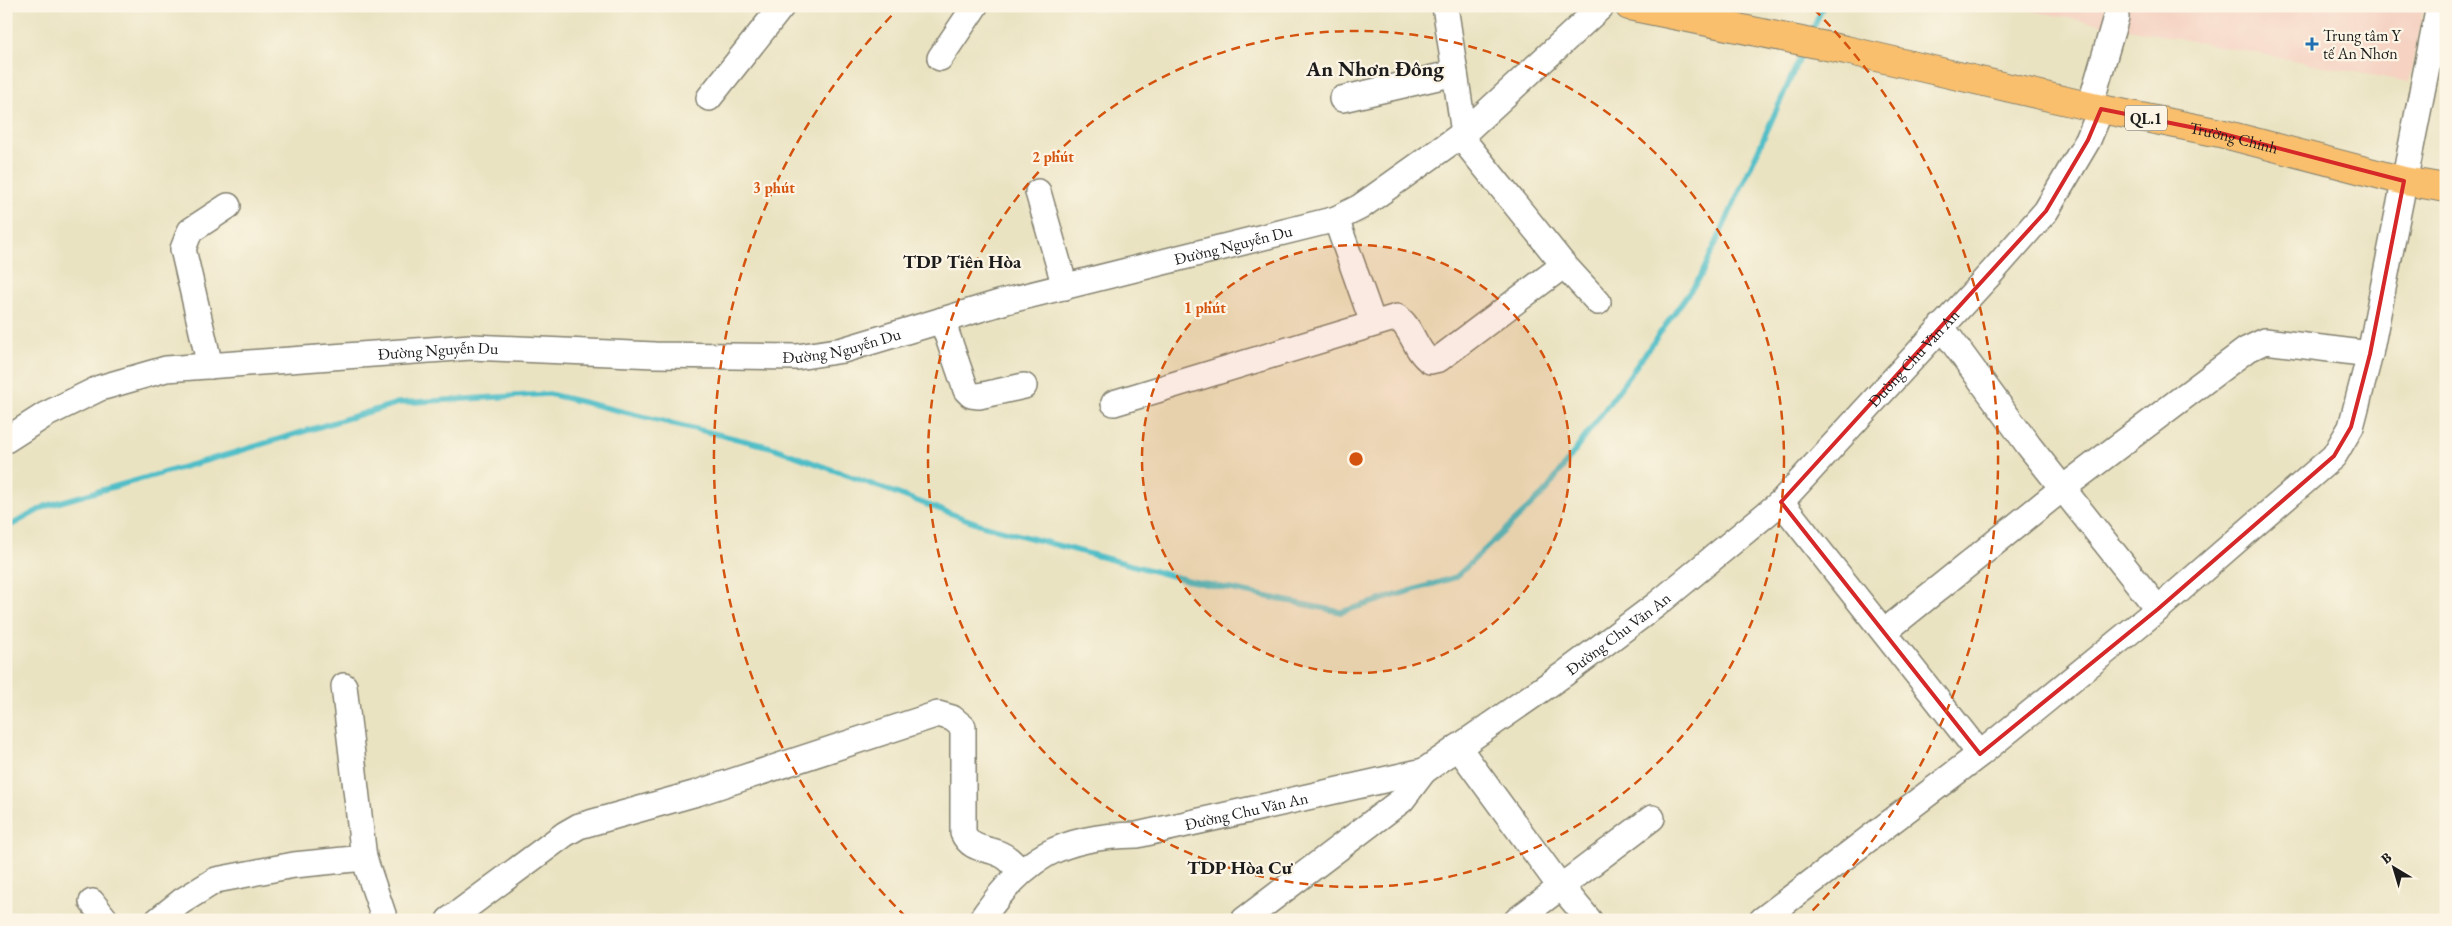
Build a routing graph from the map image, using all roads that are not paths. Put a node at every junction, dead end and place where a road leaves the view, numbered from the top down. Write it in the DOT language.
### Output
graph roads {
  1 [pos="782,6"];
  2 [pos="975,6"];
  3 [pos="1445,6"];
  4 [pos="1602,6"];
  5 [pos="1629,6"];
  6 [pos="2440,6"];
  7 [pos="2116,17"];
  8 [pos="940,58"];
  9 [pos="1455,73"];
  10 [pos="709,98"];
  11 [pos="1342,99"];
  12 [pos="2096,107"];
  13 [pos="1462,135"];
  14 [pos="2404,181"];
  15 [pos="2446,188"];
  16 [pos="1038,192"];
  17 [pos="228,206"];
  18 [pos="1336,219"];
  19 [pos="1564,265"];
  20 [pos="1065,286"];
  21 [pos="1598,302"];
  22 [pos="942,320"];
  23 [pos="1373,323"];
  24 [pos="1941,326"];
  25 [pos="2370,354"];
  26 [pos="210,366"];
  27 [pos="1024,386"];
  28 [pos="1114,403"];
  29 [pos="6,440"];
  30 [pos="2063,488"];
  31 [pos="1781,502"];
  32 [pos="2158,609"];
  33 [pos="1884,632"];
  34 [pos="344,686"];
  35 [pos="1458,747"];
  36 [pos="1980,754"];
  37 [pos="1424,771"];
  38 [pos="1652,818"];
  39 [pos="364,858"];
  40 [pos="1020,871"];
  41 [pos="1561,886"];
  42 [pos="158,920"];
  43 [pos="385,920"];
  44 [pos="449,920"];
  45 [pos="981,920"];
  46 [pos="1244,920"];
  47 [pos="1517,920"];
  48 [pos="1589,920"];
  49 [pos="1762,920"];
  1 -- 10 [label="street"];
  2 -- 8 [label="street"];
  3 -- 9 [label="street"];
  4 -- 13 [label="street, Đường Nguyễn Du"];
  5 -- 12 [label="main road, Trường Chinh / QL.1"];
  6 -- 14 [label="street"];
  7 -- 12 [label="street, Đường Chu Văn An"];
  9 -- 11 [label="street"];
  9 -- 13 [label="street"];
  12 -- 14 [label="main road, Trường Chinh / QL.1"];
  12 -- 24 [label="street, Đường Chu Văn An"];
  13 -- 18 [label="street, Đường Nguyễn Du"];
  13 -- 19 [label="street"];
  14 -- 15 [label="main road, Trường Chinh / QL.1"];
  14 -- 25 [label="street"];
  16 -- 20 [label="street"];
  17 -- 26 [label="street"];
  18 -- 20 [label="street, Đường Nguyễn Du"];
  18 -- 23 [label="street"];
  19 -- 21 [label="street"];
  19 -- 23 [label="street"];
  20 -- 22 [label="street, Đường Nguyễn Du"];
  22 -- 26 [label="street, Đường Nguyễn Du"];
  22 -- 27 [label="street"];
  23 -- 28 [label="street"];
  24 -- 30 [label="street"];
  24 -- 31 [label="street, Đường Chu Văn An"];
  25 -- 30 [label="street"];
  25 -- 32 [label="street"];
  26 -- 29 [label="street, Đường Nguyễn Du"];
  30 -- 32 [label="street"];
  30 -- 33 [label="street"];
  31 -- 33 [label="street"];
  31 -- 35 [label="street, Đường Chu Văn An"];
  32 -- 36 [label="street"];
  33 -- 36 [label="street"];
  34 -- 39 [label="street"];
  35 -- 37 [label="street, Đường Chu Văn An"];
  35 -- 41 [label="street"];
  36 -- 49 [label="street"];
  37 -- 40 [label="street, Đường Chu Văn An"];
  37 -- 46 [label="street"];
  38 -- 41 [label="street"];
  39 -- 42 [label="street"];
  39 -- 43 [label="street"];
  40 -- 44 [label="street"];
  40 -- 45 [label="street, Đường Chu Văn An"];
  41 -- 47 [label="street"];
  41 -- 48 [label="street"];
}
